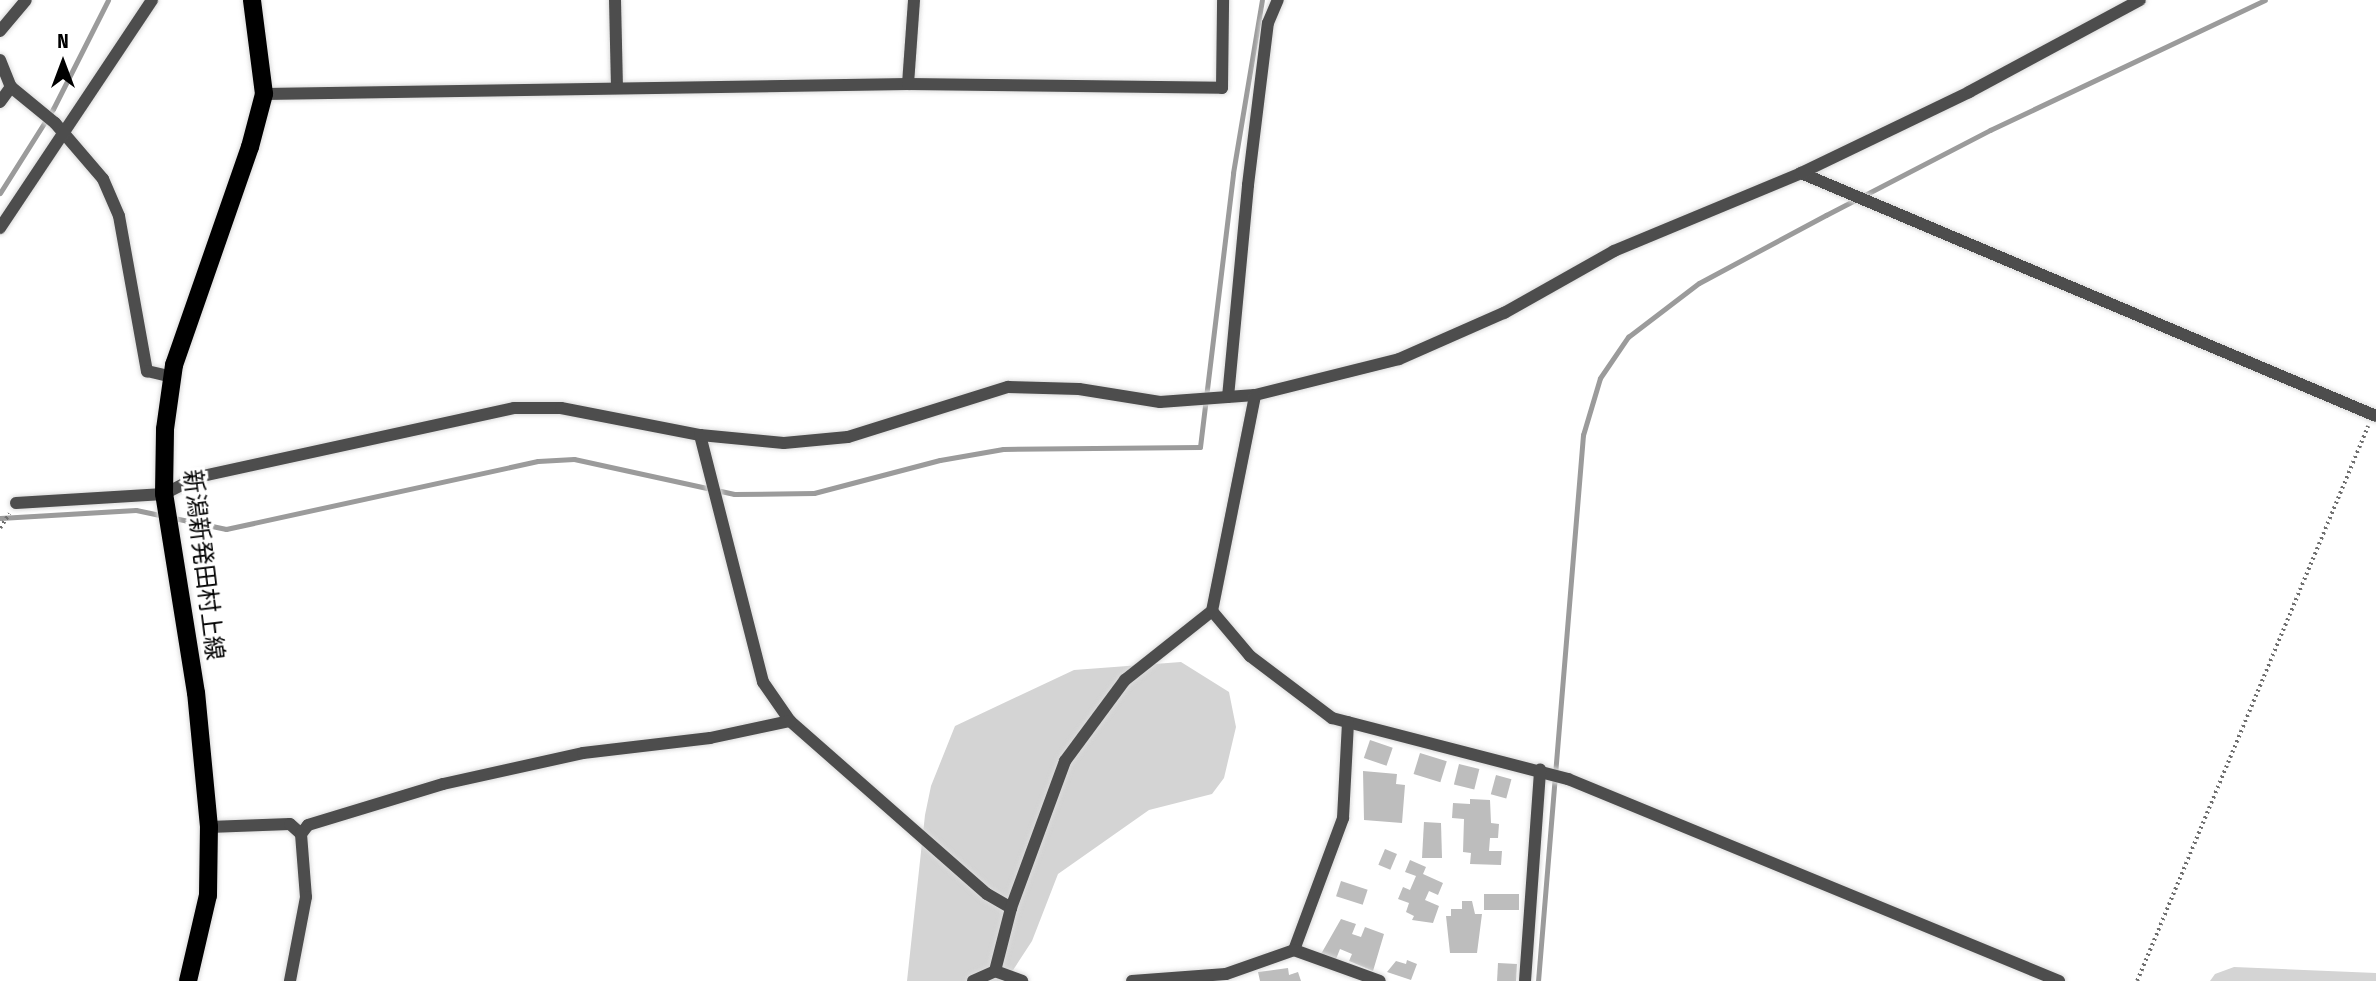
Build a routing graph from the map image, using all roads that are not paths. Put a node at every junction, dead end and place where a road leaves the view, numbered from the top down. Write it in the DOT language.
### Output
graph roads {
  1 [pos="26,0"];
  2 [pos="152,0"];
  3 [pos="251,0"];
  4 [pos="615,0"];
  5 [pos="914,0"];
  6 [pos="1223,0"];
  7 [pos="1278,0"];
  8 [pos="2140,0"];
  9 [pos="0,31"];
  10 [pos="0,60"];
  11 [pos="908,84"];
  12 [pos="11,86"];
  13 [pos="617,88"];
  14 [pos="264,94"];
  15 [pos="0,102"];
  16 [pos="65,135"];
  17 [pos="1801,173"];
  18 [pos="0,228"];
  19 [pos="172,377"];
  20 [pos="1255,395"];
  21 [pos="1228,397"];
  22 [pos="2374,416"];
  23 [pos="700,435"];
  24 [pos="164,494"];
  25 [pos="16,503"];
  26 [pos="1212,611"];
  27 [pos="790,722"];
  28 [pos="1348,722"];
  29 [pos="1540,769"];
  30 [pos="209,827"];
  31 [pos="301,834"];
  32 [pos="1011,908"];
  33 [pos="1294,950"];
  34 [pos="995,971"];
  35 [pos="188,981"];
  36 [pos="290,981"];
  37 [pos="973,981"];
  38 [pos="1022,981"];
  39 [pos="1132,981"];
  40 [pos="1380,981"];
  41 [pos="1525,981"];
  42 [pos="2059,981"];
  1 -- 9 [label="street"];
  2 -- 16 [label="street"];
  3 -- 14 [label="main road, 新潟新発田村上線"];
  4 -- 13 [label="street"];
  5 -- 11 [label="street"];
  6 -- 11 [label="street"];
  7 -- 21 [label="street"];
  8 -- 17 [label="street"];
  10 -- 12 [label="street"];
  11 -- 13 [label="street"];
  12 -- 15 [label="street"];
  12 -- 16 [label="street"];
  13 -- 14 [label="street"];
  14 -- 19 [label="main road, 新潟新発田村上線"];
  16 -- 18 [label="street"];
  16 -- 19 [label="street"];
  17 -- 20 [label="street"];
  17 -- 22 [label="street"];
  19 -- 24 [label="main road, 新潟新発田村上線"];
  20 -- 21 [label="street"];
  20 -- 26 [label="street"];
  21 -- 23 [label="street"];
  23 -- 24 [label="street"];
  23 -- 27 [label="street"];
  24 -- 25 [label="street"];
  24 -- 30 [label="main road, 新潟新発田村上線"];
  26 -- 28 [label="street"];
  26 -- 32 [label="street"];
  27 -- 31 [label="street"];
  27 -- 32 [label="street"];
  28 -- 29 [label="street"];
  28 -- 33 [label="street"];
  29 -- 41 [label="street"];
  29 -- 42 [label="street"];
  30 -- 31 [label="street"];
  30 -- 35 [label="main road, 新潟新発田村上線"];
  31 -- 36 [label="street"];
  32 -- 34 [label="street"];
  33 -- 39 [label="street"];
  33 -- 40 [label="street"];
  34 -- 37 [label="street"];
  34 -- 38 [label="street"];
}
